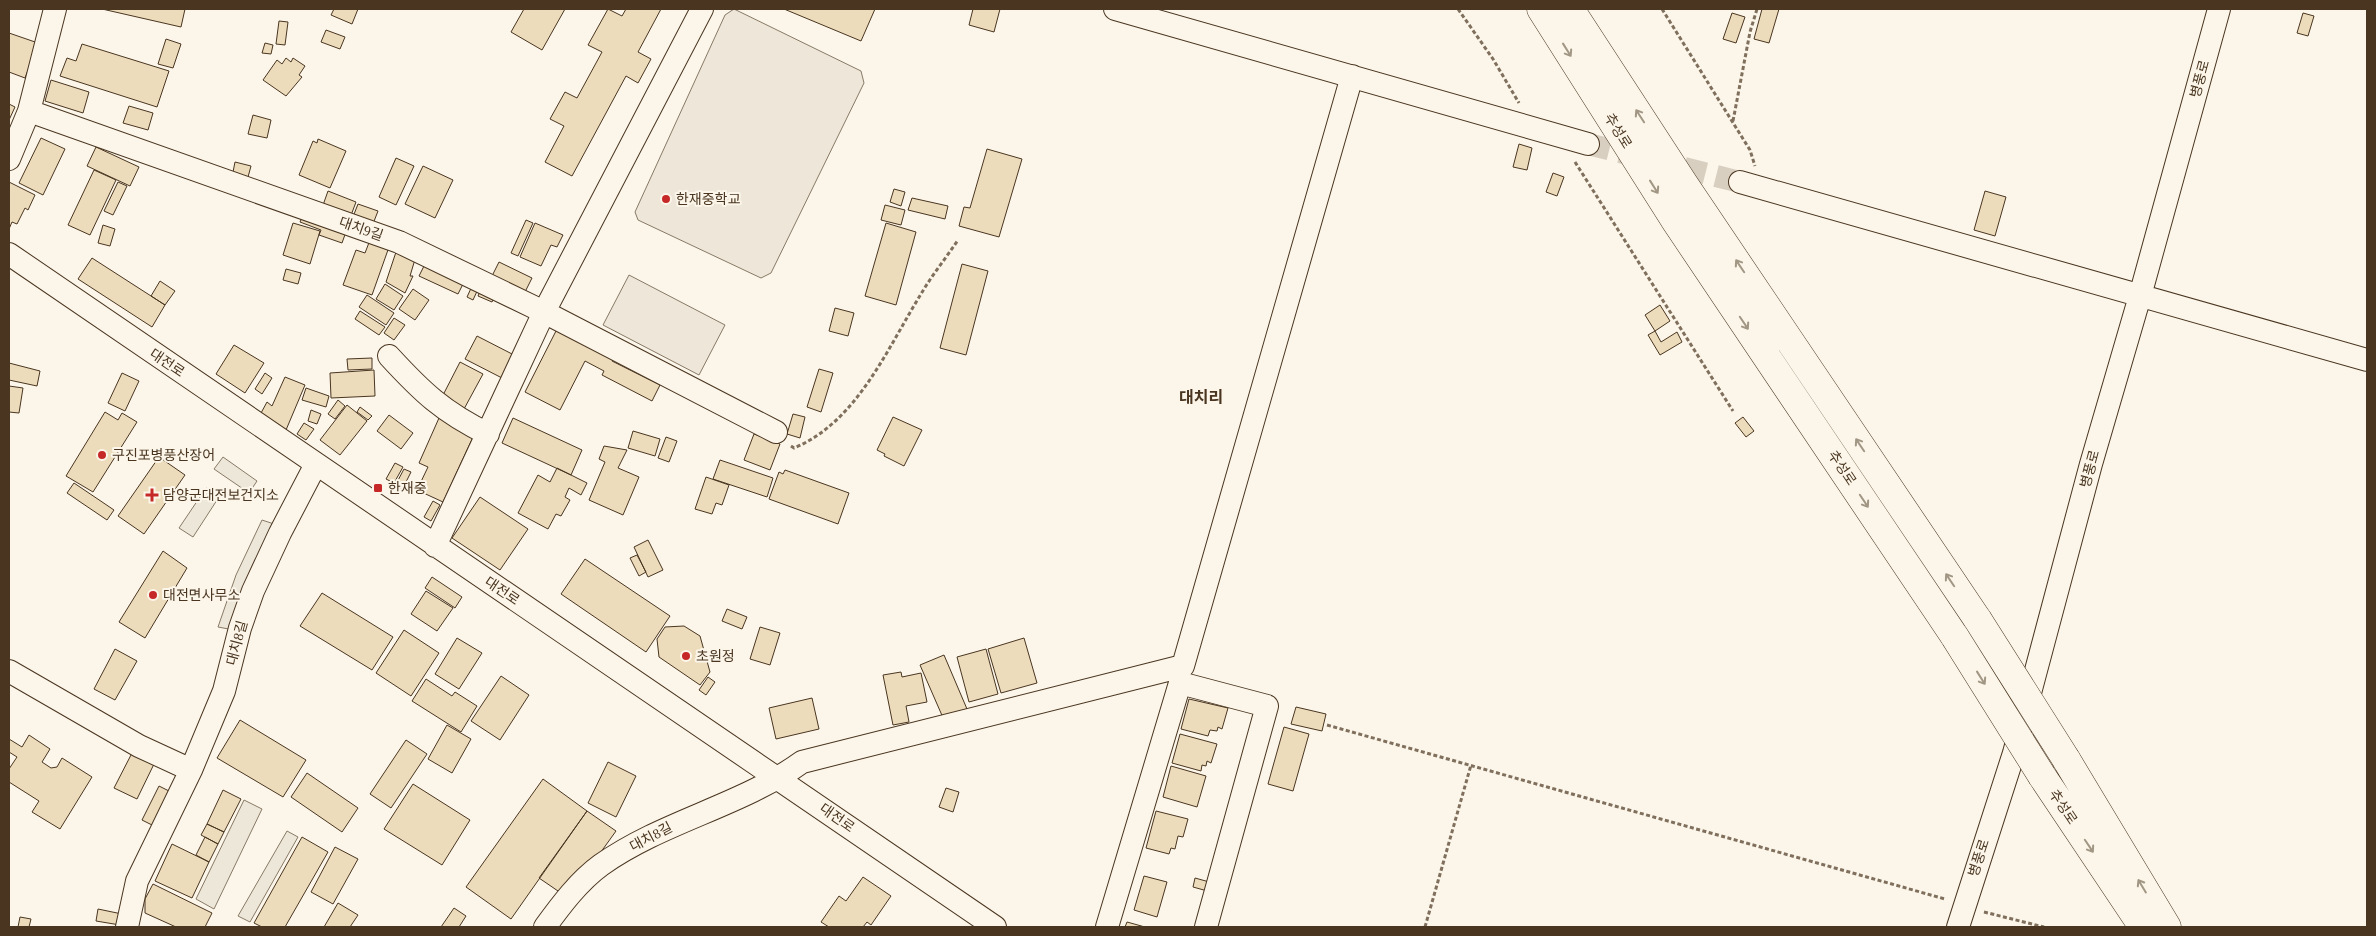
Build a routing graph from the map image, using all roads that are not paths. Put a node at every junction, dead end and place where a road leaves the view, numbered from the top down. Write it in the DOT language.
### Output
graph roads {
  1 [pos="55,9"];
  2 [pos="702,9"];
  3 [pos="1115,9"];
  4 [pos="1541,9"];
  5 [pos="1570,9"];
  6 [pos="2219,9"];
  7 [pos="1352,76"];
  8 [pos="29,112"];
  9 [pos="1588,144"];
  10 [pos="9,159"];
  11 [pos="1740,182"];
  12 [pos="9,254"];
  13 [pos="2140,296"];
  14 [pos="544,312"];
  15 [pos="389,356"];
  16 [pos="2367,360"];
  17 [pos="776,432"];
  18 [pos="488,434"];
  19 [pos="316,464"];
  20 [pos="435,546"];
  21 [pos="9,671"];
  22 [pos="1182,674"];
  23 [pos="191,770"];
  24 [pos="780,779"];
  25 [pos="1960,917"];
  26 [pos="127,927"];
  27 [pos="545,927"];
  28 [pos="995,927"];
  29 [pos="1107,927"];
  30 [pos="1206,927"];
  31 [pos="2143,927"];
  32 [pos="2167,927"];
  1 -- 8 [label="street"];
  2 -- 14 [label="street"];
  3 -- 7 [label="street"];
  4 -- 31 [label="main road, 추성로, one-way, bridge"];
  32 -- 5 [label="main road, 추성로, one-way, bridge"];
  6 -- 13 [label="street, 병풍로"];
  7 -- 9 [label="street"];
  7 -- 22 [label="street"];
  8 -- 10 [label="street"];
  8 -- 14 [label="street, 대치9길"];
  11 -- 13 [label="street"];
  12 -- 19 [label="street, 대전로"];
  13 -- 16 [label="street"];
  13 -- 25 [label="street, 병풍로"];
  14 -- 17 [label="street, 대치9길"];
  14 -- 18 [label="street"];
  15 -- 18 [label="street"];
  18 -- 20 [label="street"];
  19 -- 20 [label="street, 대전로"];
  19 -- 23 [label="street, 대치8길"];
  20 -- 24 [label="street, 대전로"];
  21 -- 23 [label="street"];
  22 -- 24 [label="street, 대치8길"];
  22 -- 29 [label="street"];
  22 -- 30 [label="street"];
  23 -- 26 [label="street, 대치8길"];
  24 -- 27 [label="street, 대치8길"];
  24 -- 28 [label="street, 대전로"];
}
